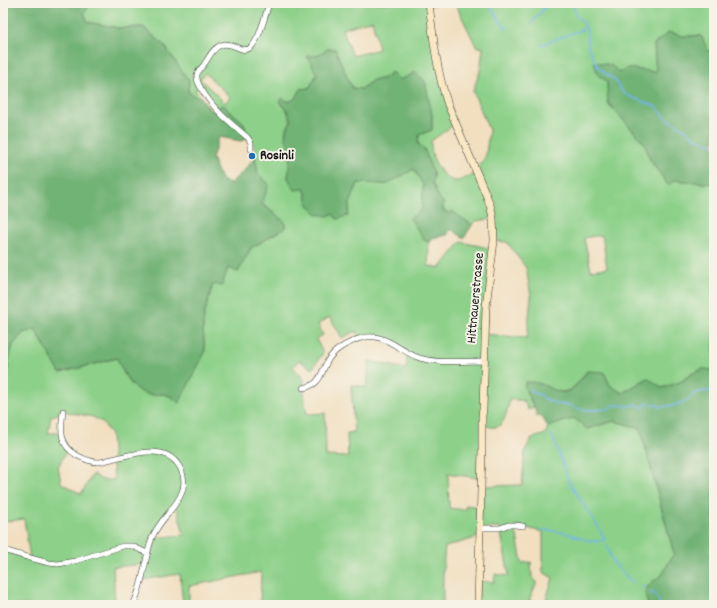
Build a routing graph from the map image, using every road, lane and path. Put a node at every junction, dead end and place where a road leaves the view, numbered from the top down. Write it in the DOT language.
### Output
graph roads {
  1 [pos="269,3"];
  2 [pos="429,3"];
  3 [pos="251,149"];
  4 [pos="484,361"];
  5 [pos="303,388"];
  6 [pos="63,411"];
  7 [pos="523,526"];
  8 [pos="480,528"];
  9 [pos="3,550"];
  10 [pos="147,553"];
  11 [pos="133,605"];
  12 [pos="478,605"];
  1 -- 3 [label="street"];
  2 -- 4 [label="street, Hittnauerstrasse"];
  4 -- 5 [label="street"];
  4 -- 8 [label="street, Hittnauerstrasse"];
  6 -- 10 [label="street"];
  7 -- 8 [label="street"];
  8 -- 12 [label="street, Hittnauerstrasse"];
  9 -- 10 [label="street"];
  10 -- 11 [label="street"];
}
